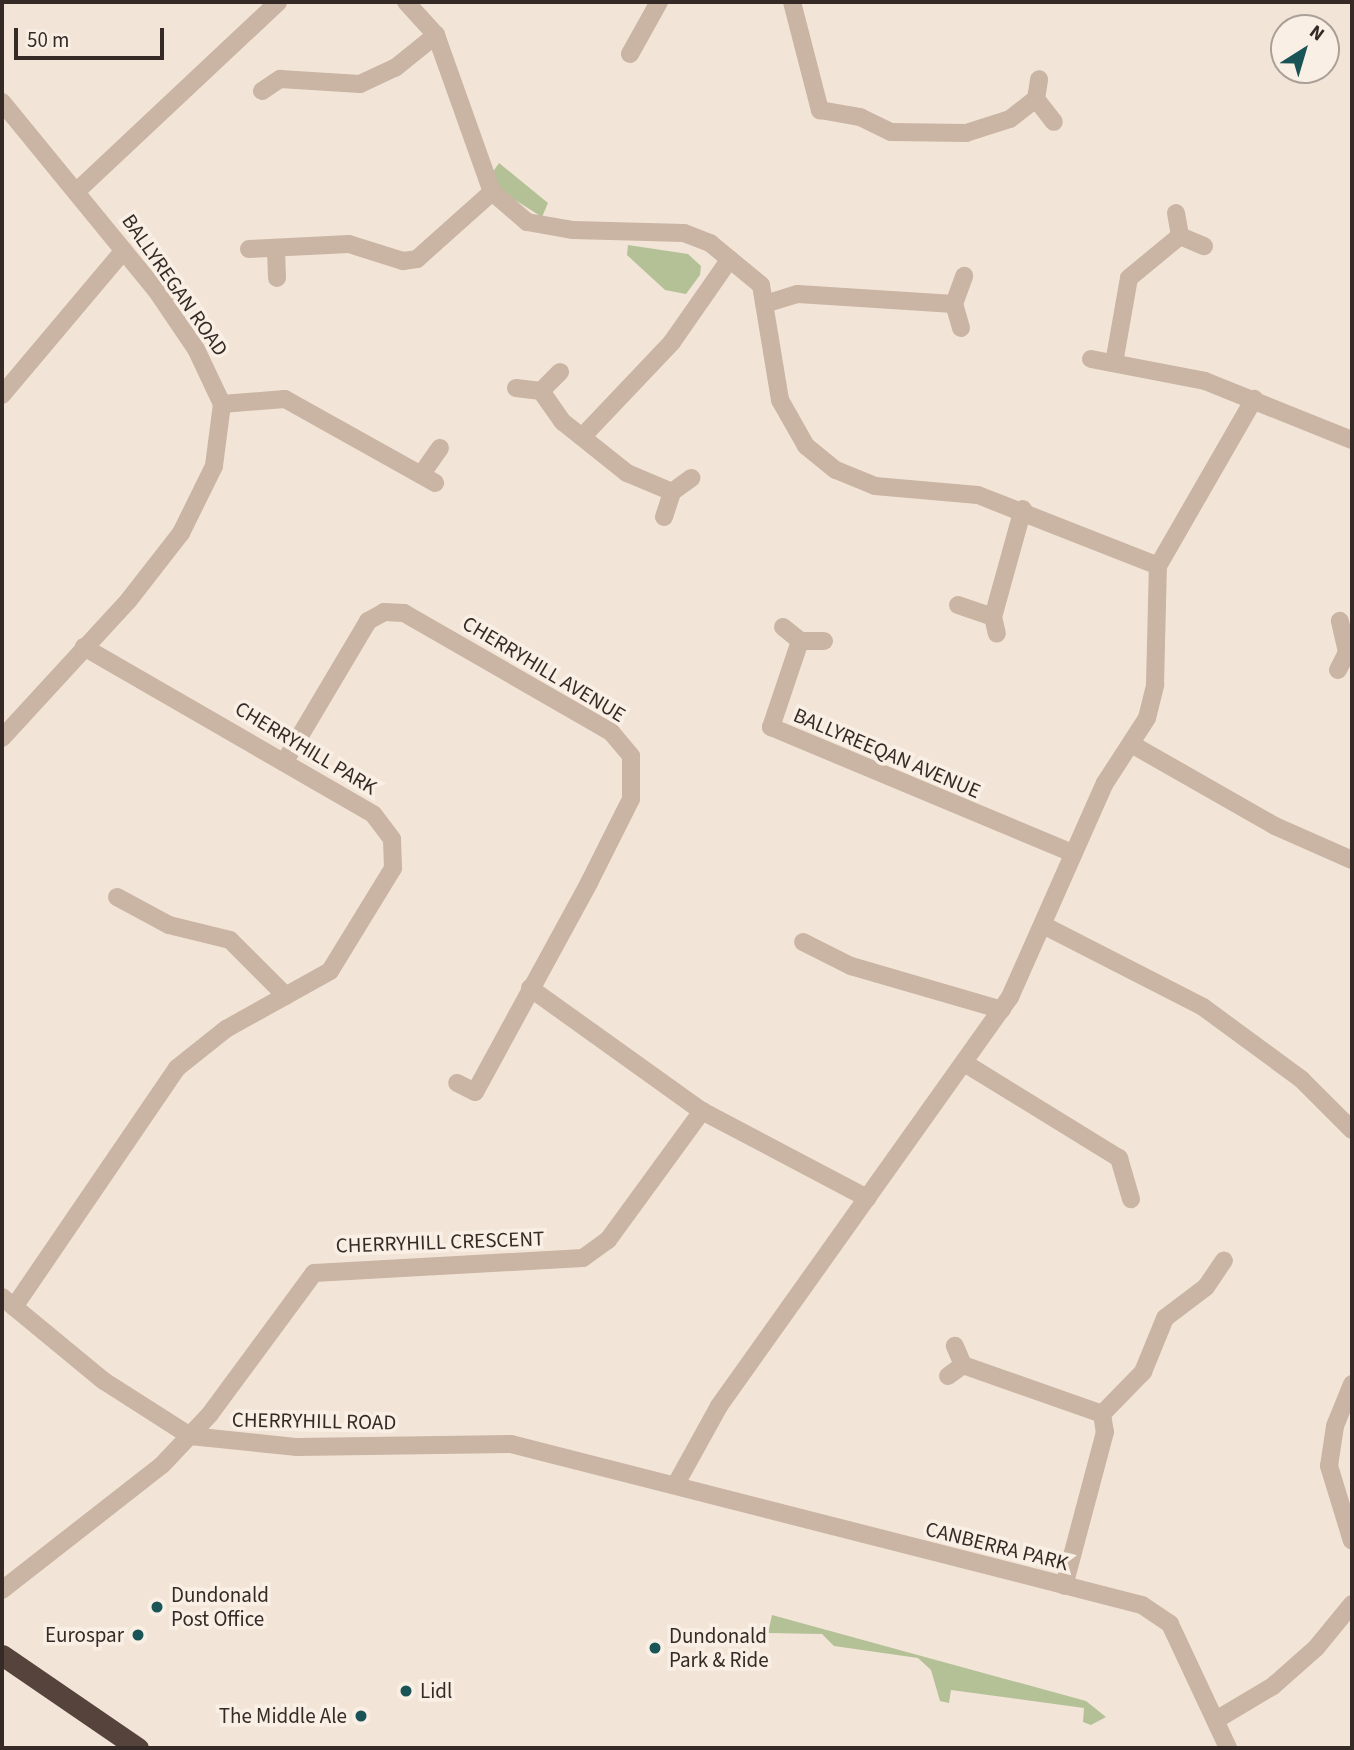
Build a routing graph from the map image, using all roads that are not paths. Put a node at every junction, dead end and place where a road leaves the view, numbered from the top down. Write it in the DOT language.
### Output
graph roads {
  1 [pos="278,2"];
  2 [pos="406,2"];
  3 [pos="659,2"];
  4 [pos="792,2"];
  5 [pos="436,35"];
  6 [pos="630,54"];
  7 [pos="281,60"];
  8 [pos="280,79"];
  9 [pos="1039,79"];
  10 [pos="262,91"];
  11 [pos="1036,99"];
  12 [pos="2,102"];
  13 [pos="1054,122"];
  14 [pos="78,191"];
  15 [pos="492,192"];
  16 [pos="1176,213"];
  17 [pos="1180,236"];
  18 [pos="1204,246"];
  19 [pos="249,248"];
  20 [pos="276,249"];
  21 [pos="124,250"];
  22 [pos="730,260"];
  23 [pos="964,276"];
  24 [pos="277,278"];
  25 [pos="768,303"];
  26 [pos="954,304"];
  27 [pos="961,328"];
  28 [pos="1090,359"];
  29 [pos="1114,363"];
  30 [pos="560,372"];
  31 [pos="516,388"];
  32 [pos="541,391"];
  33 [pos="2,395"];
  34 [pos="1254,399"];
  35 [pos="222,404"];
  36 [pos="582,436"];
  37 [pos="1352,440"];
  38 [pos="440,448"];
  39 [pos="691,478"];
  40 [pos="672,492"];
  41 [pos="1023,509"];
  42 [pos="664,517"];
  43 [pos="1158,566"];
  44 [pos="958,605"];
  45 [pos="1340,621"];
  46 [pos="783,627"];
  47 [pos="800,641"];
  48 [pos="824,641"];
  49 [pos="85,647"];
  50 [pos="1350,653"];
  51 [pos="1338,670"];
  52 [pos="2,738"];
  53 [pos="1133,745"];
  54 [pos="285,761"];
  55 [pos="1072,853"];
  56 [pos="1352,860"];
  57 [pos="117,897"];
  58 [pos="1043,925"];
  59 [pos="803,942"];
  60 [pos="530,988"];
  61 [pos="286,996"];
  62 [pos="1002,1010"];
  63 [pos="966,1064"];
  64 [pos="457,1083"];
  65 [pos="702,1111"];
  66 [pos="1352,1130"];
  67 [pos="867,1198"];
  68 [pos="1131,1199"];
  69 [pos="1224,1260"];
  70 [pos="8,1302"];
  71 [pos="955,1346"];
  72 [pos="963,1365"];
  73 [pos="948,1376"];
  74 [pos="1352,1384"];
  75 [pos="1102,1414"];
  76 [pos="190,1436"];
  77 [pos="676,1484"];
  78 [pos="1352,1541"];
  79 [pos="1064,1586"];
  80 [pos="2,1590"];
  81 [pos="1352,1604"];
  82 [pos="2,1655"];
  83 [pos="1216,1720"];
  84 [pos="138,1748"];
  85 [pos="1228,1748"];
  1 -- 14 [label="street"];
  2 -- 5 [label="street"];
  3 -- 6 [label="street"];
  4 -- 11 [label="street"];
  5 -- 8 [label="street"];
  5 -- 15 [label="street"];
  7 -- 8 [label="street"];
  8 -- 10 [label="street"];
  9 -- 11 [label="street"];
  11 -- 13 [label="street"];
  12 -- 14 [label="street, BALLYREGAN ROAD"];
  14 -- 21 [label="street, BALLYREGAN ROAD"];
  15 -- 20 [label="street"];
  15 -- 22 [label="street"];
  16 -- 17 [label="street"];
  17 -- 18 [label="street"];
  17 -- 29 [label="street"];
  19 -- 20 [label="street"];
  20 -- 24 [label="street"];
  21 -- 33 [label="street"];
  21 -- 35 [label="street, BALLYREGAN ROAD"];
  22 -- 25 [label="street"];
  22 -- 36 [label="street"];
  23 -- 26 [label="street"];
  25 -- 26 [label="street"];
  25 -- 41 [label="street"];
  26 -- 27 [label="street"];
  28 -- 29 [label="street"];
  29 -- 34 [label="street"];
  30 -- 32 [label="street"];
  31 -- 32 [label="street"];
  32 -- 36 [label="street"];
  34 -- 37 [label="street"];
  34 -- 43 [label="street"];
  35 -- 38 [label="street"];
  35 -- 49 [label="street"];
  36 -- 40 [label="street"];
  39 -- 40 [label="street"];
  40 -- 42 [label="street"];
  41 -- 43 [label="street"];
  41 -- 44 [label="street"];
  43 -- 53 [label="street"];
  45 -- 50 [label="street"];
  46 -- 47 [label="street"];
  47 -- 48 [label="street"];
  47 -- 55 [label="street, BALLYREEQAN AVENUE"];
  49 -- 52 [label="street"];
  49 -- 54 [label="street, CHERRYHILL PARK"];
  50 -- 51 [label="street"];
  53 -- 55 [label="street"];
  53 -- 56 [label="street"];
  54 -- 60 [label="street, CHERRYHILL AVENUE"];
  54 -- 61 [label="street, CHERRYHILL PARK"];
  55 -- 58 [label="street"];
  57 -- 61 [label="street"];
  58 -- 62 [label="street"];
  58 -- 66 [label="street"];
  59 -- 62 [label="street"];
  60 -- 64 [label="street, CHERRYHILL AVENUE"];
  60 -- 65 [label="street"];
  61 -- 70 [label="street, CHERRYHILL PARK"];
  62 -- 63 [label="street"];
  63 -- 67 [label="street"];
  63 -- 68 [label="street"];
  65 -- 67 [label="street"];
  65 -- 76 [label="street, CHERRYHILL CRESCENT"];
  67 -- 77 [label="street"];
  69 -- 75 [label="street"];
  70 -- 76 [label="street"];
  71 -- 72 [label="street"];
  72 -- 73 [label="street"];
  72 -- 75 [label="street"];
  74 -- 78 [label="street"];
  75 -- 79 [label="street"];
  76 -- 77 [label="street, CHERRYHILL ROAD"];
  76 -- 80 [label="street"];
  77 -- 79 [label="street, CANBERRA PARK"];
  79 -- 83 [label="street, CANBERRA PARK"];
  81 -- 83 [label="street"];
  82 -- 84 [label="highway"];
  83 -- 85 [label="street, CANBERRA PARK"];
}
